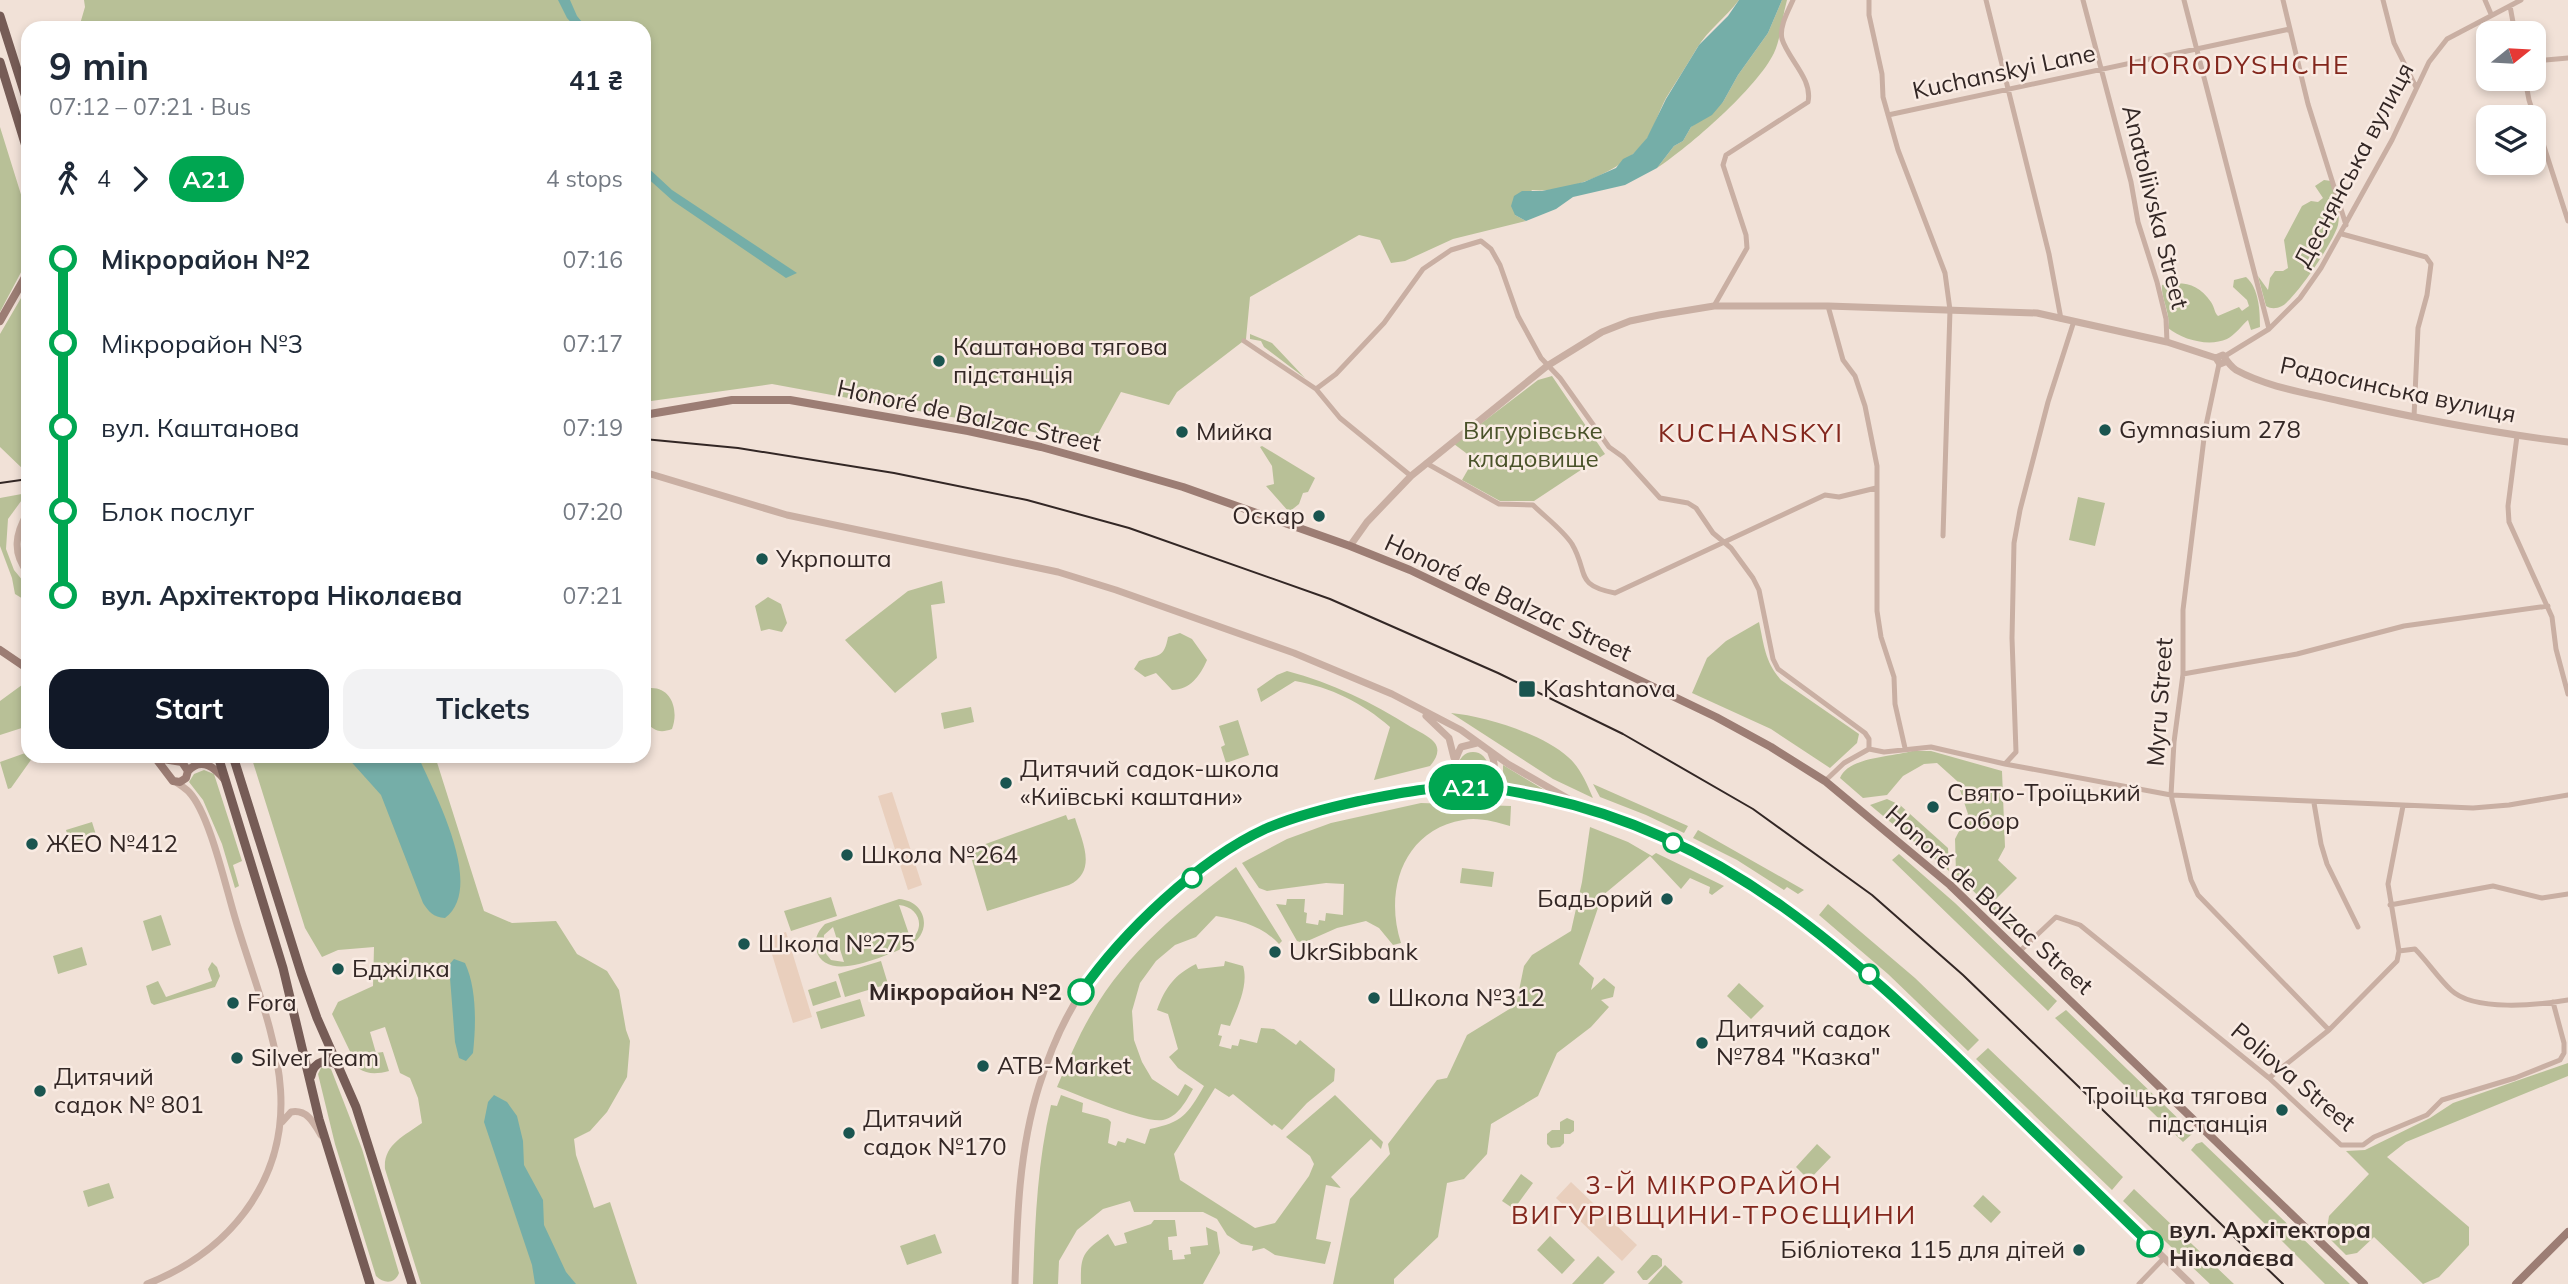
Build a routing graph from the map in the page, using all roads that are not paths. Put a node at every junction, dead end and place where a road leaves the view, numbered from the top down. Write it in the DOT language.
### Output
graph roads {
  1 [pos="1793,0"];
  2 [pos="1869,0"];
  3 [pos="1986,0"];
  4 [pos="2083,0"];
  5 [pos="2184,0"];
  6 [pos="2283,0"];
  7 [pos="2383,0"];
  8 [pos="2484,0"];
  9 [pos="2521,0"];
  10 [pos="2510,6"];
  11 [pos="2491,14"];
  12 [pos="0,16"];
  13 [pos="2513,21"];
  14 [pos="2290,29"];
  15 [pos="2197,49"];
  16 [pos="2568,58"];
  17 [pos="2546,60"];
  18 [pos="0,62"];
  19 [pos="2102,69"];
  20 [pos="21,82"];
  21 [pos="2416,87"];
  22 [pos="2008,90"];
  23 [pos="2529,91"];
  24 [pos="1888,115"];
  25 [pos="21,130"];
  26 [pos="2568,221"];
  27 [pos="2346,225"];
  28 [pos="2342,234"];
  29 [pos="21,284"];
  30 [pos="1714,306"];
  31 [pos="1828,306"];
  32 [pos="1950,310"];
  33 [pos="2061,319"];
  34 [pos="0,321"];
  35 [pos="2074,321"];
  36 [pos="2269,330"];
  37 [pos="1244,341"];
  38 [pos="2167,342"];
  39 [pos="2221,360"];
  40 [pos="1547,366"];
  41 [pos="1316,389"];
  42 [pos="651,414"];
  43 [pos="2414,417"];
  44 [pos="2517,436"];
  45 [pos="2568,442"];
  46 [pos="1426,463"];
  47 [pos="651,474"];
  48 [pos="1411,476"];
  49 [pos="1875,488"];
  50 [pos="21,524"];
  51 [pos="1943,536"];
  52 [pos="1723,541"];
  53 [pos="1350,546"];
  54 [pos="21,565"];
  55 [pos="2548,606"];
  56 [pos="0,650"];
  57 [pos="21,664"];
  58 [pos="2183,674"];
  59 [pos="2568,694"];
  60 [pos="1415,706"];
  61 [pos="1479,743"];
  62 [pos="1488,748"];
  63 [pos="1905,748"];
  64 [pos="1869,749"];
  65 [pos="1453,762"];
  66 [pos="160,763"];
  67 [pos="172,763"];
  68 [pos="182,763"];
  69 [pos="220,763"];
  70 [pos="235,763"];
  71 [pos="2005,764"];
  72 [pos="167,773"];
  73 [pos="187,774"];
  74 [pos="226,780"];
  75 [pos="1825,781"];
  76 [pos="176,782"];
  77 [pos="1472,787"];
  78 [pos="1423,788"];
  79 [pos="190,793"];
  80 [pos="2568,794"];
  81 [pos="2171,795"];
  82 [pos="2314,803"];
  83 [pos="1580,806"];
  84 [pos="2403,806"];
  85 [pos="2568,894"];
  86 [pos="2390,905"];
  87 [pos="2358,927"];
  88 [pos="2020,951"];
  89 [pos="2399,951"];
  90 [pos="2568,1000"];
  91 [pos="2553,1002"];
  92 [pos="2329,1030"];
  93 [pos="338,1065"];
  94 [pos="2269,1078"];
  95 [pos="310,1080"];
  96 [pos="282,1122"];
  97 [pos="326,1141"];
  98 [pos="2568,1232"];
  99 [pos="2164,1258"];
  100 [pos="407,1270"];
  101 [pos="173,1274"];
  102 [pos="147,1284"];
  103 [pos="164,1284"];
  104 [pos="370,1284"];
  105 [pos="402,1284"];
  106 [pos="412,1284"];
  107 [pos="1014,1284"];
  108 [pos="2139,1284"];
  109 [pos="2191,1284"];
  110 [pos="2364,1284"];
  111 [pos="2516,1284"];
  1 -- 30 [label="street"];
  2 -- 24 [label="street"];
  3 -- 22 [label="street"];
  4 -- 19 [label="street, Anatoliivska Street"];
  5 -- 15 [label="street"];
  6 -- 14 [label="street"];
  7 -- 21 [label="street"];
  8 -- 11 [label="street"];
  9 -- 10 [label="street, Деснянська вулиця"];
  10 -- 11 [label="street, Деснянська вулиця"];
  10 -- 13 [label="street"];
  11 -- 21 [label="street, Деснянська вулиця"];
  12 -- 20 [label="main road"];
  14 -- 15 [label="street, Kuchanskyi Lane"];
  14 -- 27 [label="street"];
  15 -- 19 [label="street, Kuchanskyi Lane"];
  15 -- 36 [label="street"];
  16 -- 17 [label="street"];
  18 -- 25 [label="main road"];
  19 -- 22 [label="street, Kuchanskyi Lane"];
  19 -- 38 [label="street, Anatoliivska Street"];
  21 -- 27 [label="street, Деснянська вулиця"];
  22 -- 24 [label="street, Kuchanskyi Lane"];
  22 -- 33 [label="street"];
  23 -- 26 [label="street"];
  24 -- 32 [label="street"];
  27 -- 28 [label="street, Деснянська вулиця"];
  28 -- 36 [label="street, Деснянська вулиця"];
  28 -- 43 [label="street"];
  29 -- 34 [label="main road"];
  30 -- 31 [label="street, Радосинська вулиця"];
  30 -- 40 [label="street, Радосинська вулиця"];
  31 -- 32 [label="street, Радосинська вулиця"];
  31 -- 49 [label="street"];
  32 -- 33 [label="street, Радосинська вулиця"];
  32 -- 51 [label="street"];
  33 -- 35 [label="street, Радосинська вулиця"];
  35 -- 38 [label="street, Радосинська вулиця"];
  35 -- 71 [label="street"];
  36 -- 39 [label="street, Деснянська вулиця"];
  37 -- 41 [label="street"];
  38 -- 39 [label="street, Радосинська вулиця"];
  39 -- 43 [label="street, Радосинська вулиця"];
  39 -- 58 [label="street, Myru Street"];
  40 -- 41 [label="street"];
  40 -- 46 [label="street, Радосинська вулиця"];
  40 -- 52 [label="street"];
  41 -- 48 [label="street"];
  42 -- 53 [label="main road, Honoré de Balzac Street"];
  43 -- 44 [label="street, Радосинська вулиця"];
  44 -- 45 [label="street, Радосинська вулиця"];
  44 -- 55 [label="street"];
  46 -- 48 [label="street, Радосинська вулиця"];
  46 -- 52 [label="street"];
  47 -- 60 [label="street"];
  48 -- 53 [label="street, Радосинська вулиця"];
  49 -- 52 [label="street"];
  49 -- 63 [label="street"];
  50 -- 54 [label="street"];
  52 -- 64 [label="street"];
  53 -- 75 [label="main road, Honoré de Balzac Street"];
  55 -- 58 [label="street"];
  55 -- 59 [label="street"];
  56 -- 57 [label="main road"];
  58 -- 81 [label="street, Myru Street"];
  60 -- 61 [label="street"];
  60 -- 65 [label="street"];
  61 -- 62 [label="street"];
  61 -- 65 [label="street"];
  62 -- 77 [label="street"];
  62 -- 83 [label="street"];
  63 -- 64 [label="street"];
  63 -- 71 [label="street"];
  64 -- 75 [label="street"];
  65 -- 77 [label="street"];
  65 -- 78 [label="street"];
  66 -- 72 [label="main road"];
  67 -- 72 [label="main road"];
  68 -- 73 [label="main road"];
  69 -- 74 [label="main road"];
  70 -- 93 [label="main road"];
  71 -- 81 [label="street"];
  72 -- 76 [label="main road"];
  73 -- 74 [label="main road"];
  73 -- 76 [label="main road"];
  73 -- 79 [label="street"];
  74 -- 95 [label="main road"];
  75 -- 88 [label="main road, Honoré de Balzac Street"];
  76 -- 79 [label="street"];
  77 -- 78 [label="street"];
  77 -- 83 [label="street"];
  78 -- 107 [label="street"];
  79 -- 96 [label="street"];
  80 -- 84 [label="street"];
  81 -- 82 [label="street"];
  81 -- 92 [label="street, Myru Street"];
  82 -- 84 [label="street"];
  82 -- 87 [label="street"];
  83 -- 99 [label="street"];
  84 -- 86 [label="street"];
  85 -- 86 [label="street"];
  86 -- 89 [label="street"];
  88 -- 94 [label="street, Poliova Street"];
  88 -- 110 [label="main road, Honoré de Balzac Street"];
  89 -- 91 [label="street"];
  89 -- 92 [label="street"];
  90 -- 91 [label="street"];
  91 -- 94 [label="street, Poliova Street"];
  92 -- 94 [label="street"];
  93 -- 95 [label="main road"];
  93 -- 100 [label="main road"];
  95 -- 97 [label="main road"];
  96 -- 97 [label="street"];
  96 -- 101 [label="street"];
  97 -- 104 [label="main road"];
  98 -- 111 [label="main road"];
  99 -- 108 [label="street"];
  99 -- 109 [label="street"];
  100 -- 105 [label="main road"];
  100 -- 106 [label="main road"];
  101 -- 102 [label="street"];
  101 -- 103 [label="street"];
}
